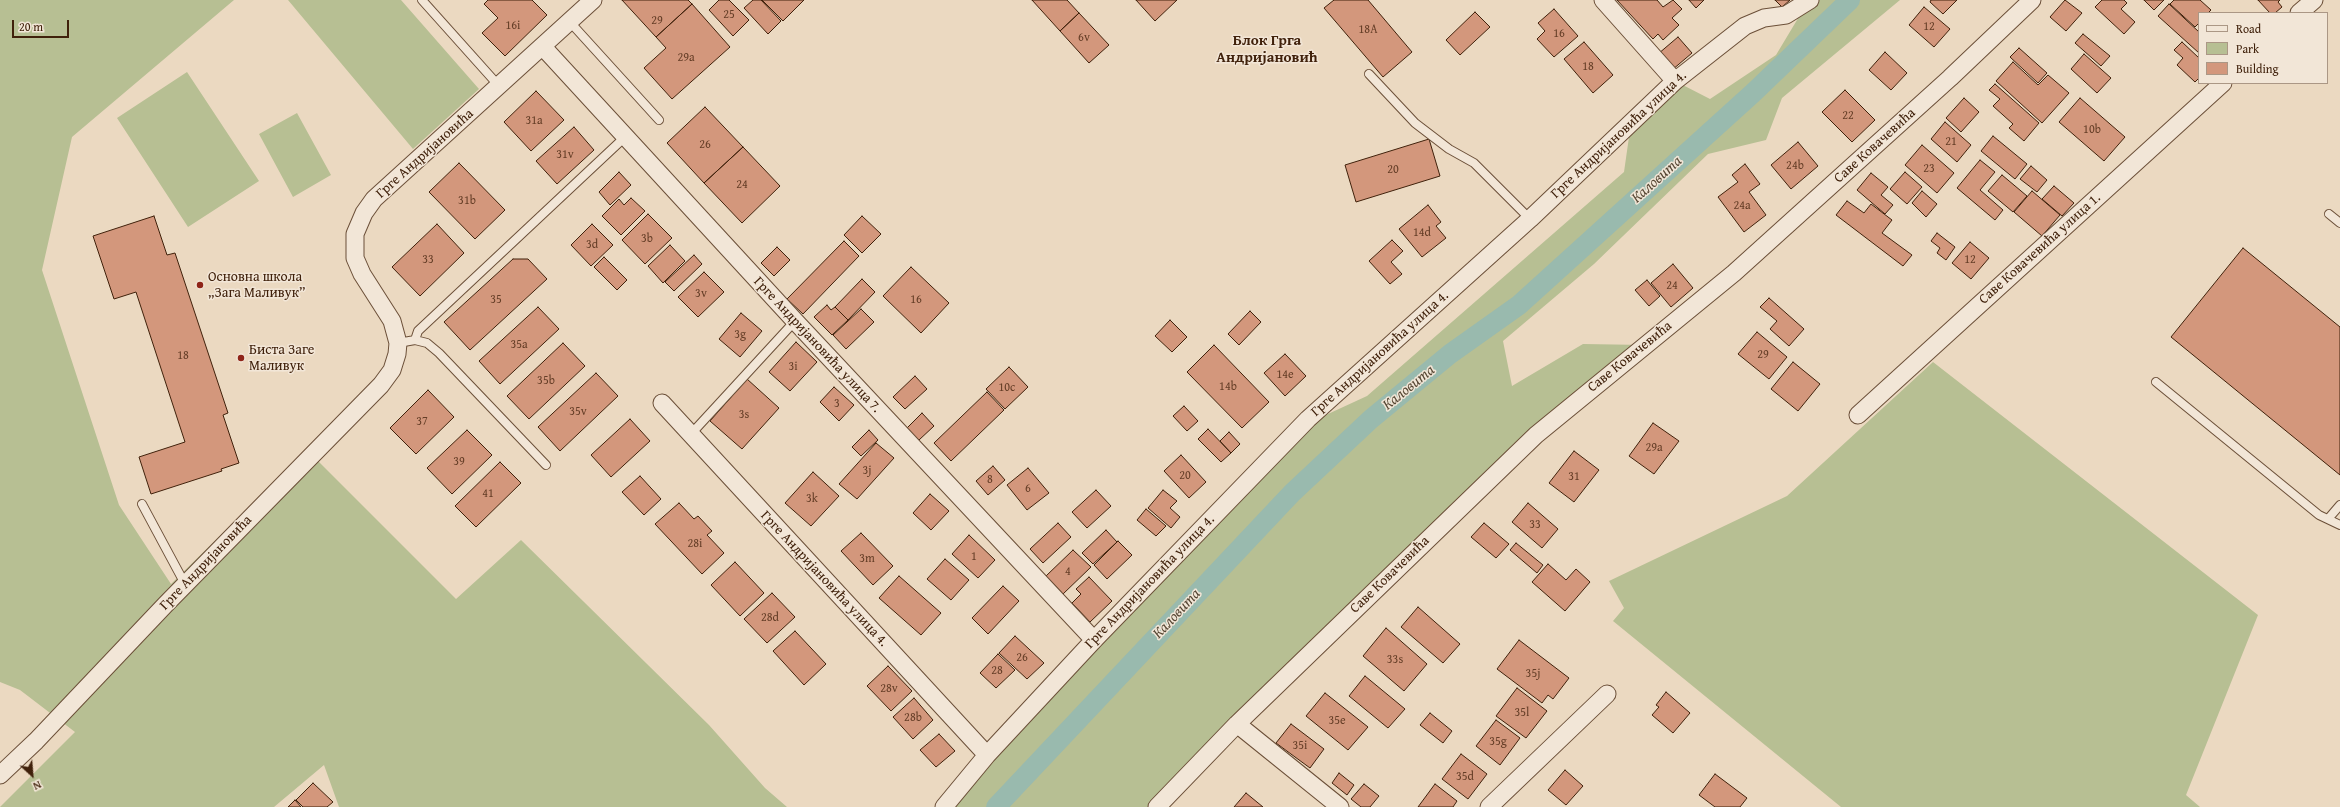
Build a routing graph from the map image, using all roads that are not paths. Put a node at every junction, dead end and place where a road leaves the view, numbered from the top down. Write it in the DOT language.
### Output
graph roads {
  1 [pos="422,0"];
  2 [pos="593,0"];
  3 [pos="1603,0"];
  4 [pos="1810,0"];
  5 [pos="2032,0"];
  6 [pos="2314,0"];
  7 [pos="2300,12"];
  8 [pos="570,22"];
  9 [pos="543,46"];
  10 [pos="1369,74"];
  11 [pos="1675,81"];
  12 [pos="2221,84"];
  13 [pos="500,86"];
  14 [pos="659,120"];
  15 [pos="625,137"];
  16 [pos="2329,214"];
  17 [pos="1530,219"];
  18 [pos="2340,223"];
  19 [pos="794,321"];
  20 [pos="415,340"];
  21 [pos="398,343"];
  22 [pos="2156,382"];
  23 [pos="662,403"];
  24 [pos="1858,415"];
  25 [pos="691,434"];
  26 [pos="546,465"];
  27 [pos="142,504"];
  28 [pos="2340,504"];
  29 [pos="2328,519"];
  30 [pos="2340,525"];
  31 [pos="185,584"];
  32 [pos="1094,640"];
  33 [pos="1607,694"];
  34 [pos="1237,724"];
  35 [pos="986,755"];
  36 [pos="0,775"];
  37 [pos="944,807"];
  38 [pos="1157,807"];
  39 [pos="1340,807"];
  40 [pos="1489,807"];
  1 -- 13 [label="lane"];
  2 -- 8 [label="street, Грге Андријановића"];
  3 -- 11 [label="street"];
  4 -- 11 [label="street, Грге Андријановића улица 4."];
  5 -- 34 [label="street, Саве Ковачевића"];
  6 -- 7 [label="street"];
  8 -- 9 [label="street, Грге Андријановића"];
  8 -- 14 [label="lane"];
  9 -- 13 [label="street, Грге Андријановића"];
  9 -- 15 [label="street, Грге Андријановића улица 7."];
  10 -- 17 [label="lane"];
  11 -- 17 [label="street, Грге Андријановића улица 4."];
  12 -- 24 [label="street, Саве Ковачевића улица 1."];
  13 -- 21 [label="street, Грге Андријановића"];
  15 -- 19 [label="street, Грге Андријановића улица 7."];
  15 -- 20 [label="lane"];
  16 -- 18 [label="lane"];
  17 -- 32 [label="street, Грге Андријановића улица 4."];
  19 -- 25 [label="lane"];
  19 -- 32 [label="street, Грге Андријановића улица 7."];
  20 -- 21 [label="lane"];
  20 -- 26 [label="lane"];
  21 -- 31 [label="street, Грге Андријановића"];
  22 -- 29 [label="lane"];
  23 -- 25 [label="street, Грге Андријановића улица 4."];
  25 -- 35 [label="street, Грге Андријановића улица 4."];
  27 -- 31 [label="lane"];
  28 -- 29 [label="lane"];
  29 -- 30 [label="lane"];
  31 -- 36 [label="street, Грге Андријановића"];
  32 -- 35 [label="street, Грге Андријановића улица 4."];
  33 -- 40 [label="street"];
  34 -- 38 [label="street, Саве Ковачевића"];
  34 -- 39 [label="street"];
  35 -- 37 [label="street, Грге Андријановића улица 4."];
}
